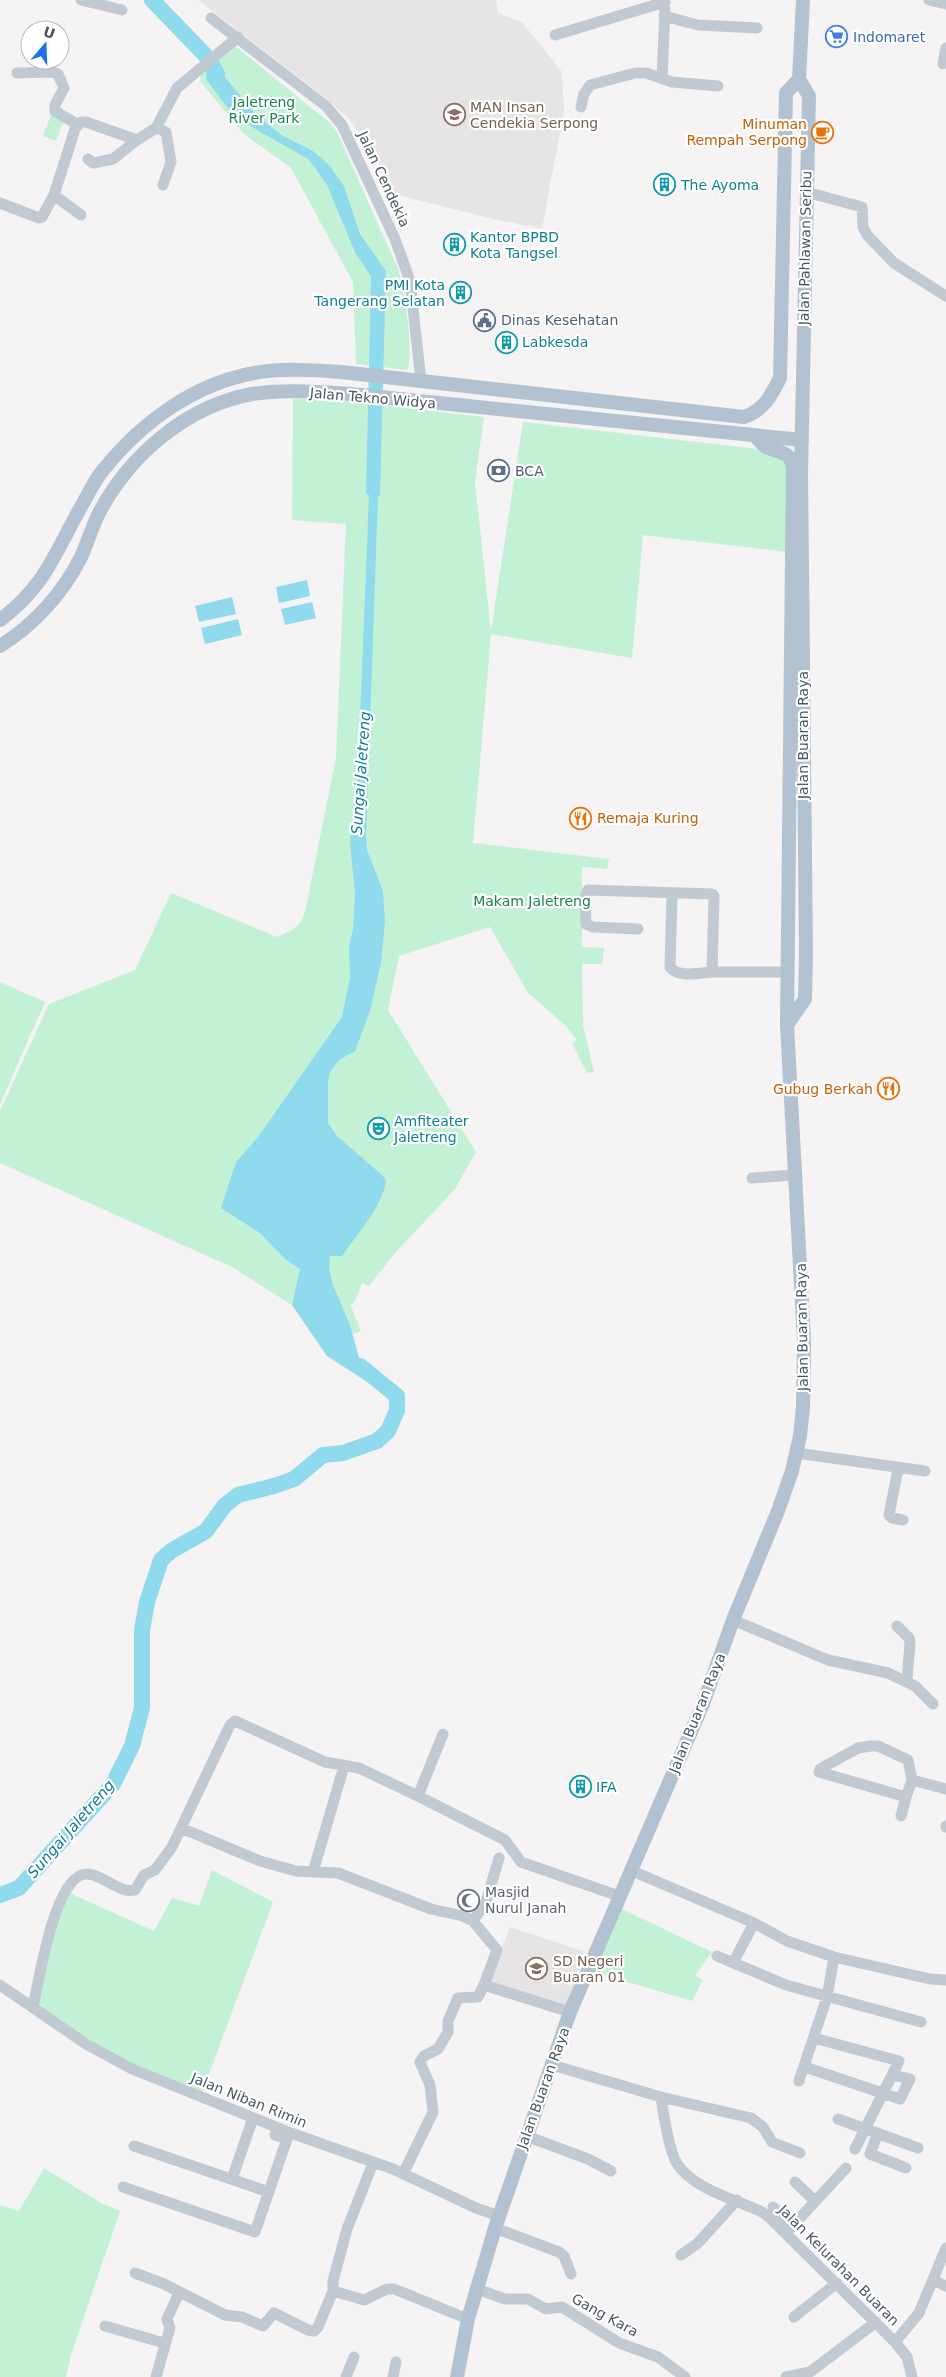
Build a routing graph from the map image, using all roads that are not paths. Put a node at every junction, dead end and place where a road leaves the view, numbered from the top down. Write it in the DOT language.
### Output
graph roads {
  1 [pos="81,0"];
  2 [pos="803,0"];
  3 [pos="929,0"];
  4 [pos="665,1"];
  5 [pos="946,4"];
  6 [pos="122,10"];
  7 [pos="664,16"];
  8 [pos="211,18"];
  9 [pos="757,28"];
  10 [pos="555,35"];
  11 [pos="238,37"];
  12 [pos="946,48"];
  13 [pos="943,64"];
  14 [pos="17,73"];
  15 [pos="662,79"];
  16 [pos="799,79"];
  17 [pos="718,86"];
  18 [pos="581,107"];
  19 [pos="78,125"];
  20 [pos="156,128"];
  21 [pos="137,140"];
  22 [pos="88,159"];
  23 [pos="163,185"];
  24 [pos="806,192"];
  25 [pos="54,195"];
  26 [pos="0,204"];
  27 [pos="81,215"];
  28 [pos="946,296"];
  29 [pos="780,378"];
  30 [pos="421,381"];
  31 [pos="756,437"];
  32 [pos="802,440"];
  33 [pos="797,524"];
  34 [pos="0,620"];
  35 [pos="0,646"];
  36 [pos="672,894"];
  37 [pos="638,929"];
  38 [pos="712,972"];
  39 [pos="789,972"];
  40 [pos="787,1025"];
  41 [pos="794,1175"];
  42 [pos="752,1178"];
  43 [pos="796,1453"];
  44 [pos="898,1468"];
  45 [pos="925,1472"];
  46 [pos="903,1520"];
  47 [pos="733,1620"];
  48 [pos="897,1626"];
  49 [pos="906,1680"];
  50 [pos="933,1704"];
  51 [pos="443,1734"];
  52 [pos="840,1758"];
  53 [pos="344,1766"];
  54 [pos="835,1777"];
  55 [pos="912,1780"];
  56 [pos="946,1790"];
  57 [pos="418,1796"];
  58 [pos="906,1797"];
  59 [pos="901,1816"];
  60 [pos="181,1828"];
  61 [pos="499,1858"];
  62 [pos="630,1870"];
  63 [pos="313,1872"];
  64 [pos="619,1896"];
  65 [pos="473,1922"];
  66 [pos="754,1923"];
  67 [pos="717,1956"];
  68 [pos="834,1957"];
  69 [pos="733,1963"];
  70 [pos="946,1980"];
  71 [pos="0,1985"];
  72 [pos="484,1985"];
  73 [pos="828,1997"];
  74 [pos="33,2007"];
  75 [pos="570,2012"];
  76 [pos="921,2022"];
  77 [pos="814,2038"];
  78 [pos="552,2065"];
  79 [pos="805,2067"];
  80 [pos="894,2075"];
  81 [pos="799,2081"];
  82 [pos="884,2092"];
  83 [pos="661,2097"];
  84 [pos="253,2118"];
  85 [pos="838,2119"];
  86 [pos="866,2129"];
  87 [pos="878,2133"];
  88 [pos="271,2134"];
  89 [pos="526,2136"];
  90 [pos="134,2146"];
  91 [pos="918,2148"];
  92 [pos="855,2149"];
  93 [pos="800,2153"];
  94 [pos="373,2163"];
  95 [pos="846,2168"];
  96 [pos="906,2168"];
  97 [pos="611,2171"];
  98 [pos="403,2174"];
  99 [pos="232,2180"];
  100 [pos="795,2182"];
  101 [pos="123,2187"];
  102 [pos="269,2192"];
  103 [pos="737,2200"];
  104 [pos="815,2201"];
  105 [pos="773,2207"];
  106 [pos="497,2222"];
  107 [pos="789,2229"];
  108 [pos="946,2248"];
  109 [pos="681,2254"];
  110 [pos="135,2272"];
  111 [pos="571,2274"];
  112 [pos="933,2280"];
  113 [pos="837,2283"];
  114 [pos="946,2286"];
  115 [pos="477,2289"];
  116 [pos="333,2291"];
  117 [pos="179,2294"];
  118 [pos="794,2317"];
  119 [pos="468,2318"];
  120 [pos="876,2322"];
  121 [pos="105,2326"];
  122 [pos="895,2342"];
  123 [pos="164,2343"];
  124 [pos="354,2357"];
  125 [pos="396,2362"];
  126 [pos="807,2375"];
  127 [pos="156,2377"];
  128 [pos="346,2377"];
  129 [pos="393,2377"];
  130 [pos="456,2377"];
  131 [pos="684,2377"];
  132 [pos="786,2377"];
  133 [pos="912,2377"];
  1 -- 6 [label="street"];
  2 -- 16 [label="main road, Jalan Pahlawan Seribu"];
  3 -- 5 [label="street"];
  4 -- 7 [label="street"];
  4 -- 10 [label="street"];
  7 -- 9 [label="street"];
  7 -- 15 [label="street"];
  8 -- 11 [label="street, Jalan Cendekia"];
  11 -- 20 [label="street"];
  11 -- 30 [label="street, Jalan Cendekia"];
  12 -- 13 [label="street"];
  14 -- 19 [label="street"];
  15 -- 17 [label="street"];
  15 -- 18 [label="street"];
  16 -- 24 [label="main road, Jalan Pahlawan Seribu"];
  16 -- 29 [label="main road, Jalan Pahlawan Seribu"];
  19 -- 21 [label="street"];
  19 -- 25 [label="street"];
  20 -- 21 [label="street"];
  20 -- 23 [label="street"];
  21 -- 22 [label="street"];
  24 -- 28 [label="street"];
  24 -- 32 [label="main road, Jalan Pahlawan Seribu"];
  25 -- 26 [label="street"];
  25 -- 27 [label="street"];
  29 -- 30 [label="main road, Jalan Tekno Widya"];
  30 -- 34 [label="main road, Jalan Tekno Widya"];
  31 -- 32 [label="main road, Jalan Tekno Widya"];
  31 -- 33 [label="main road, Jalan Buaran Raya"];
  31 -- 35 [label="main road, Jalan Tekno Widya"];
  32 -- 33 [label="main road, Jalan Buaran Raya"];
  33 -- 39 [label="main road, Jalan Buaran Raya"];
  33 -- 40 [label="main road, Jalan Buaran Raya"];
  36 -- 37 [label="street"];
  36 -- 38 [label="street"];
  36 -- 38 [label="street"];
  38 -- 39 [label="street"];
  39 -- 40 [label="main road, Jalan Buaran Raya"];
  40 -- 41 [label="main road, Jalan Buaran Raya"];
  41 -- 42 [label="street"];
  41 -- 43 [label="main road, Jalan Buaran Raya"];
  43 -- 44 [label="street"];
  43 -- 47 [label="main road, Jalan Buaran Raya"];
  44 -- 45 [label="street"];
  44 -- 46 [label="street"];
  47 -- 49 [label="street"];
  47 -- 62 [label="main road, Jalan Buaran Raya"];
  48 -- 49 [label="street"];
  49 -- 50 [label="street"];
  51 -- 57 [label="street"];
  52 -- 54 [label="street"];
  52 -- 54 [label="street"];
  52 -- 55 [label="street"];
  53 -- 57 [label="street"];
  53 -- 60 [label="street"];
  53 -- 63 [label="street"];
  54 -- 58 [label="street"];
  55 -- 56 [label="street"];
  55 -- 58 [label="street"];
  57 -- 64 [label="street"];
  58 -- 59 [label="street"];
  60 -- 63 [label="street"];
  60 -- 74 [label="street"];
  61 -- 65 [label="street"];
  62 -- 64 [label="main road, Jalan Buaran Raya"];
  62 -- 66 [label="street"];
  63 -- 65 [label="street"];
  64 -- 75 [label="main road, Jalan Buaran Raya"];
  65 -- 72 [label="street"];
  66 -- 68 [label="street"];
  66 -- 69 [label="street"];
  67 -- 69 [label="street"];
  68 -- 70 [label="street"];
  68 -- 73 [label="street"];
  69 -- 73 [label="street"];
  71 -- 74 [label="street, Jalan Niban Rimin"];
  72 -- 75 [label="street"];
  72 -- 98 [label="street"];
  73 -- 76 [label="street"];
  73 -- 77 [label="street"];
  74 -- 84 [label="street, Jalan Niban Rimin"];
  75 -- 78 [label="main road, Jalan Buaran Raya"];
  77 -- 79 [label="street"];
  77 -- 80 [label="street"];
  78 -- 83 [label="street"];
  78 -- 89 [label="main road, Jalan Buaran Raya"];
  79 -- 81 [label="street"];
  79 -- 82 [label="street"];
  80 -- 82 [label="street"];
  80 -- 82 [label="street"];
  82 -- 86 [label="street"];
  83 -- 93 [label="street"];
  83 -- 103 [label="street, Jalan Kelurahan Buaran"];
  84 -- 94 [label="street, Jalan Niban Rimin"];
  84 -- 99 [label="street"];
  85 -- 86 [label="street"];
  86 -- 87 [label="street"];
  86 -- 92 [label="street"];
  87 -- 91 [label="street"];
  87 -- 96 [label="street"];
  88 -- 102 [label="street"];
  89 -- 97 [label="street"];
  89 -- 106 [label="main road, Jalan Buaran Raya"];
  90 -- 99 [label="street"];
  94 -- 98 [label="street, Jalan Niban Rimin"];
  94 -- 116 [label="street"];
  95 -- 104 [label="street"];
  98 -- 106 [label="street, Jalan Niban Rimin"];
  99 -- 102 [label="street"];
  100 -- 104 [label="street"];
  101 -- 102 [label="street"];
  103 -- 107 [label="street, Jalan Kelurahan Buaran"];
  103 -- 109 [label="street"];
  104 -- 107 [label="street"];
  105 -- 107 [label="street"];
  106 -- 111 [label="street, Jalan Niban Rimin"];
  106 -- 115 [label="main road, Jalan Buaran Raya"];
  107 -- 113 [label="street, Jalan Kelurahan Buaran"];
  108 -- 112 [label="street"];
  110 -- 117 [label="street"];
  112 -- 114 [label="street"];
  112 -- 122 [label="street"];
  113 -- 118 [label="street"];
  113 -- 120 [label="street, Jalan Kelurahan Buaran"];
  115 -- 119 [label="main road, Jalan Buaran Raya"];
  115 -- 131 [label="street, Gang Kara"];
  116 -- 117 [label="street"];
  116 -- 119 [label="street"];
  117 -- 123 [label="street"];
  119 -- 130 [label="main road, Jalan Buaran Raya"];
  120 -- 122 [label="street, Jalan Kelurahan Buaran"];
  120 -- 126 [label="street"];
  121 -- 123 [label="street"];
  122 -- 133 [label="street, Jalan Kelurahan Buaran"];
  123 -- 127 [label="street"];
  124 -- 128 [label="street"];
  125 -- 129 [label="street"];
  126 -- 132 [label="street"];
}
